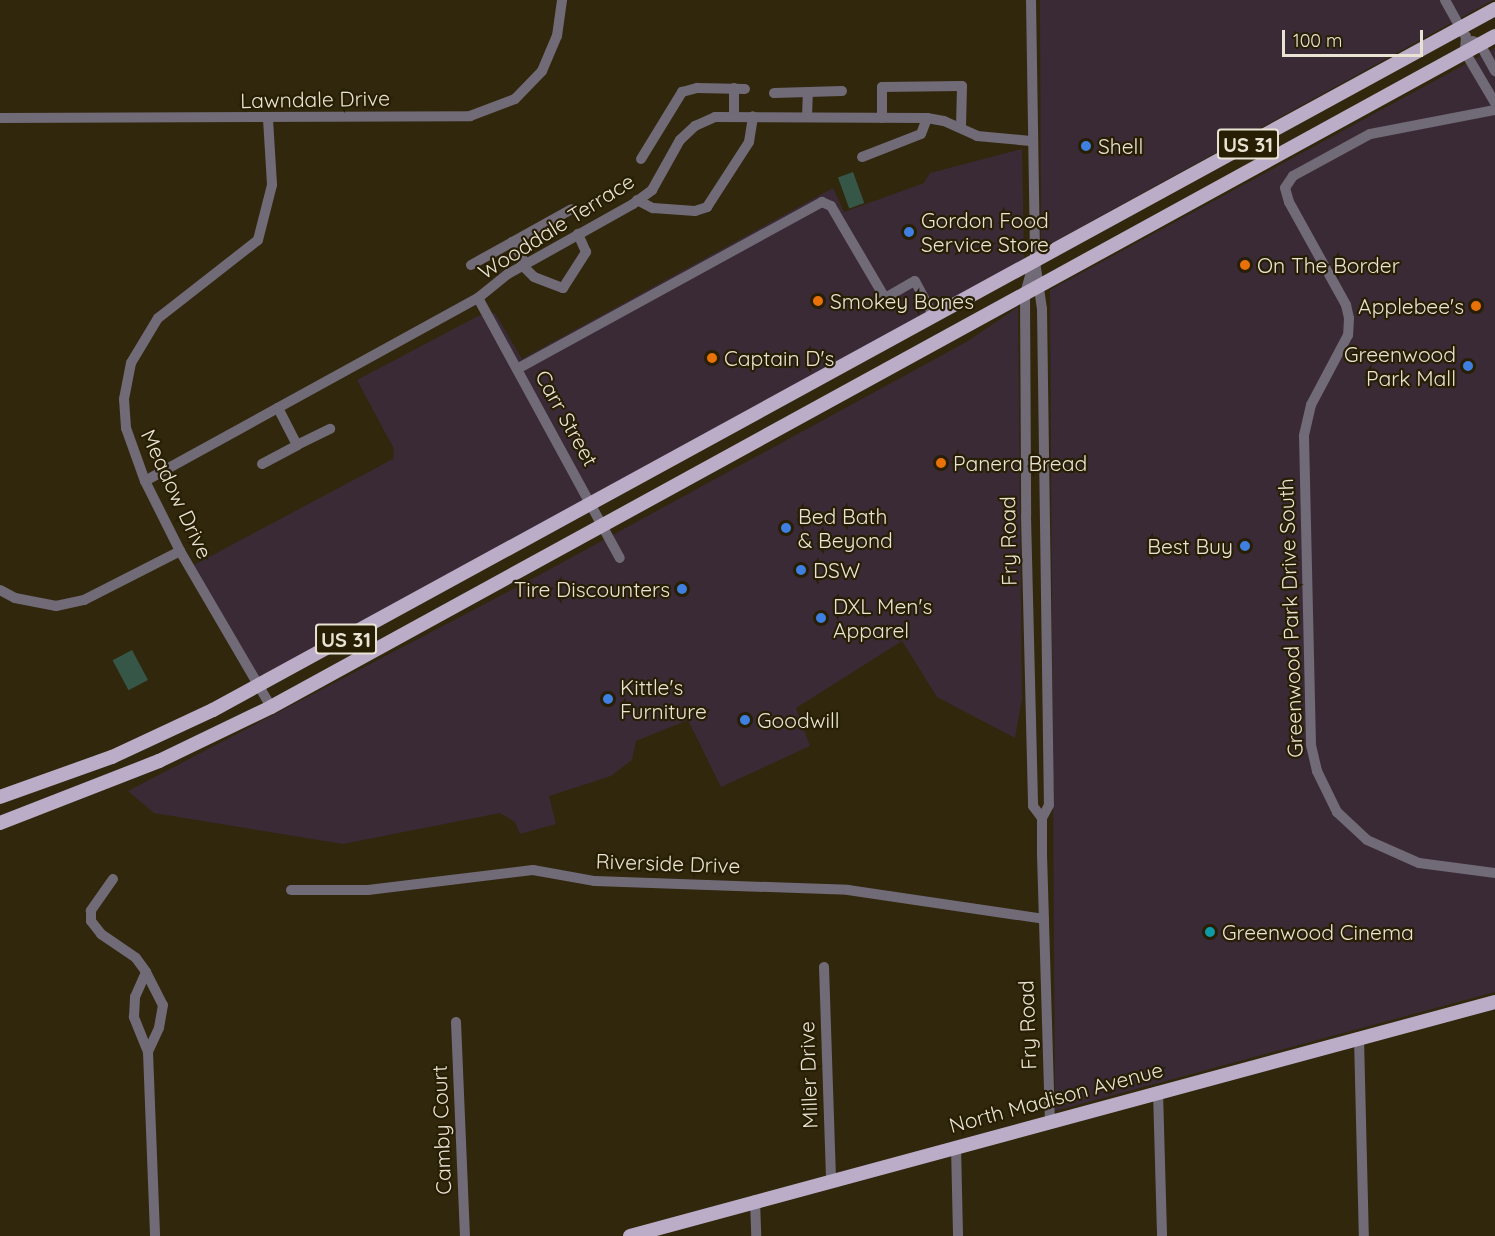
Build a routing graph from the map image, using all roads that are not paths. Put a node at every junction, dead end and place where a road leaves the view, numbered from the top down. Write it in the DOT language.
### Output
graph roads {
  1 [pos="562,0"];
  2 [pos="1031,0"];
  3 [pos="1445,0"];
  4 [pos="1495,9"];
  5 [pos="1463,32"];
  6 [pos="1495,36"];
  7 [pos="1480,44"];
  8 [pos="1465,52"];
  9 [pos="1495,71"];
  10 [pos="842,91"];
  11 [pos="808,92"];
  12 [pos="774,93"];
  13 [pos="1495,103"];
  14 [pos="1495,110"];
  15 [pos="734,116"];
  16 [pos="753,116"];
  17 [pos="807,117"];
  18 [pos="882,117"];
  19 [pos="0,118"];
  20 [pos="927,118"];
  21 [pos="268,119"];
  22 [pos="961,128"];
  23 [pos="1031,141"];
  24 [pos="862,156"];
  25 [pos="641,159"];
  26 [pos="637,200"];
  27 [pos="572,209"];
  28 [pos="578,234"];
  29 [pos="512,242"];
  30 [pos="1035,261"];
  31 [pos="524,264"];
  32 [pos="471,265"];
  33 [pos="1041,286"];
  34 [pos="1025,293"];
  35 [pos="478,298"];
  36 [pos="934,316"];
  37 [pos="517,369"];
  38 [pos="278,408"];
  39 [pos="330,429"];
  40 [pos="297,445"];
  41 [pos="262,464"];
  42 [pos="145,480"];
  43 [pos="591,504"];
  44 [pos="603,525"];
  45 [pos="180,552"];
  46 [pos="620,558"];
  47 [pos="0,590"];
  48 [pos="258,686"];
  49 [pos="271,707"];
  50 [pos="0,797"];
  51 [pos="1042,818"];
  52 [pos="0,822"];
  53 [pos="1495,873"];
  54 [pos="113,879"];
  55 [pos="291,890"];
  56 [pos="1044,919"];
  57 [pos="824,967"];
  58 [pos="146,972"];
  59 [pos="1495,1002"];
  60 [pos="456,1022"];
  61 [pos="1359,1038"];
  62 [pos="148,1052"];
  63 [pos="1158,1090"];
  64 [pos="1050,1123"];
  65 [pos="956,1146"];
  66 [pos="831,1181"];
  67 [pos="755,1200"];
  68 [pos="155,1236"];
  69 [pos="465,1236"];
  70 [pos="630,1236"];
  71 [pos="756,1236"];
  72 [pos="958,1236"];
  73 [pos="1162,1236"];
  74 [pos="1365,1236"];
  1 -- 21 [label="street, Lawndale Drive"];
  2 -- 23 [label="street, Fry Road"];
  3 -- 5 [label="street"];
  4 -- 5 [label="main road, US 31"];
  5 -- 7 [label="street"];
  5 -- 8 [label="street"];
  5 -- 30 [label="main road, US 31"];
  6 -- 7 [label="main road, US 31"];
  7 -- 8 [label="main road, US 31"];
  7 -- 9 [label="street"];
  8 -- 13 [label="street"];
  8 -- 33 [label="main road, US 31"];
  10 -- 11 [label="street"];
  11 -- 12 [label="street"];
  11 -- 17 [label="street"];
  14 -- 53 [label="street, Greenwood Park Drive South"];
  15 -- 16 [label="street, Wooddale Terrace"];
  15 -- 25 [label="street"];
  15 -- 26 [label="street, Wooddale Terrace"];
  16 -- 17 [label="street, Wooddale Terrace"];
  16 -- 26 [label="street"];
  17 -- 18 [label="street, Wooddale Terrace"];
  18 -- 20 [label="street, Wooddale Terrace"];
  18 -- 22 [label="street"];
  19 -- 21 [label="street, Lawndale Drive"];
  20 -- 22 [label="street, Wooddale Terrace"];
  20 -- 24 [label="street"];
  21 -- 42 [label="street, Meadow Drive"];
  22 -- 23 [label="street, Wooddale Terrace"];
  23 -- 30 [label="street, Fry Road"];
  26 -- 28 [label="street, Wooddale Terrace"];
  27 -- 29 [label="street"];
  28 -- 31 [label="street, Wooddale Terrace"];
  28 -- 31 [label="street"];
  29 -- 31 [label="street"];
  29 -- 32 [label="street"];
  30 -- 33 [label="street, Fry Road"];
  30 -- 34 [label="street, Fry Road"];
  30 -- 36 [label="main road, US 31"];
  31 -- 35 [label="street, Wooddale Terrace"];
  33 -- 34 [label="main road, US 31"];
  33 -- 51 [label="street, Fry Road"];
  34 -- 44 [label="main road, US 31"];
  34 -- 51 [label="street, Fry Road"];
  35 -- 37 [label="street, Carr Street"];
  35 -- 38 [label="street, Wooddale Terrace"];
  36 -- 37 [label="street"];
  36 -- 43 [label="main road, US 31"];
  37 -- 43 [label="street, Carr Street"];
  38 -- 40 [label="street"];
  38 -- 42 [label="street, Wooddale Terrace"];
  39 -- 40 [label="street"];
  40 -- 41 [label="street"];
  42 -- 45 [label="street, Meadow Drive"];
  43 -- 44 [label="street, Carr Street"];
  43 -- 48 [label="main road, US 31"];
  44 -- 46 [label="street, Carr Street"];
  44 -- 49 [label="main road, US 31"];
  45 -- 47 [label="street"];
  45 -- 48 [label="street, Meadow Drive"];
  48 -- 49 [label="street, Meadow Drive"];
  48 -- 50 [label="main road, US 31"];
  49 -- 52 [label="main road, US 31"];
  51 -- 56 [label="street, Fry Road"];
  54 -- 58 [label="street"];
  55 -- 56 [label="street, Riverside Drive"];
  56 -- 64 [label="street, Fry Road"];
  57 -- 66 [label="street, Miller Drive"];
  58 -- 62 [label="street"];
  58 -- 62 [label="street"];
  59 -- 61 [label="main road, North Madison Avenue"];
  60 -- 69 [label="street, Camby Court"];
  61 -- 63 [label="main road, North Madison Avenue"];
  61 -- 74 [label="street"];
  62 -- 68 [label="street"];
  63 -- 64 [label="main road, North Madison Avenue"];
  63 -- 73 [label="street"];
  64 -- 65 [label="main road, North Madison Avenue"];
  65 -- 66 [label="main road, North Madison Avenue"];
  65 -- 72 [label="street"];
  66 -- 67 [label="main road, North Madison Avenue"];
  67 -- 70 [label="main road, North Madison Avenue"];
  67 -- 71 [label="street"];
}
